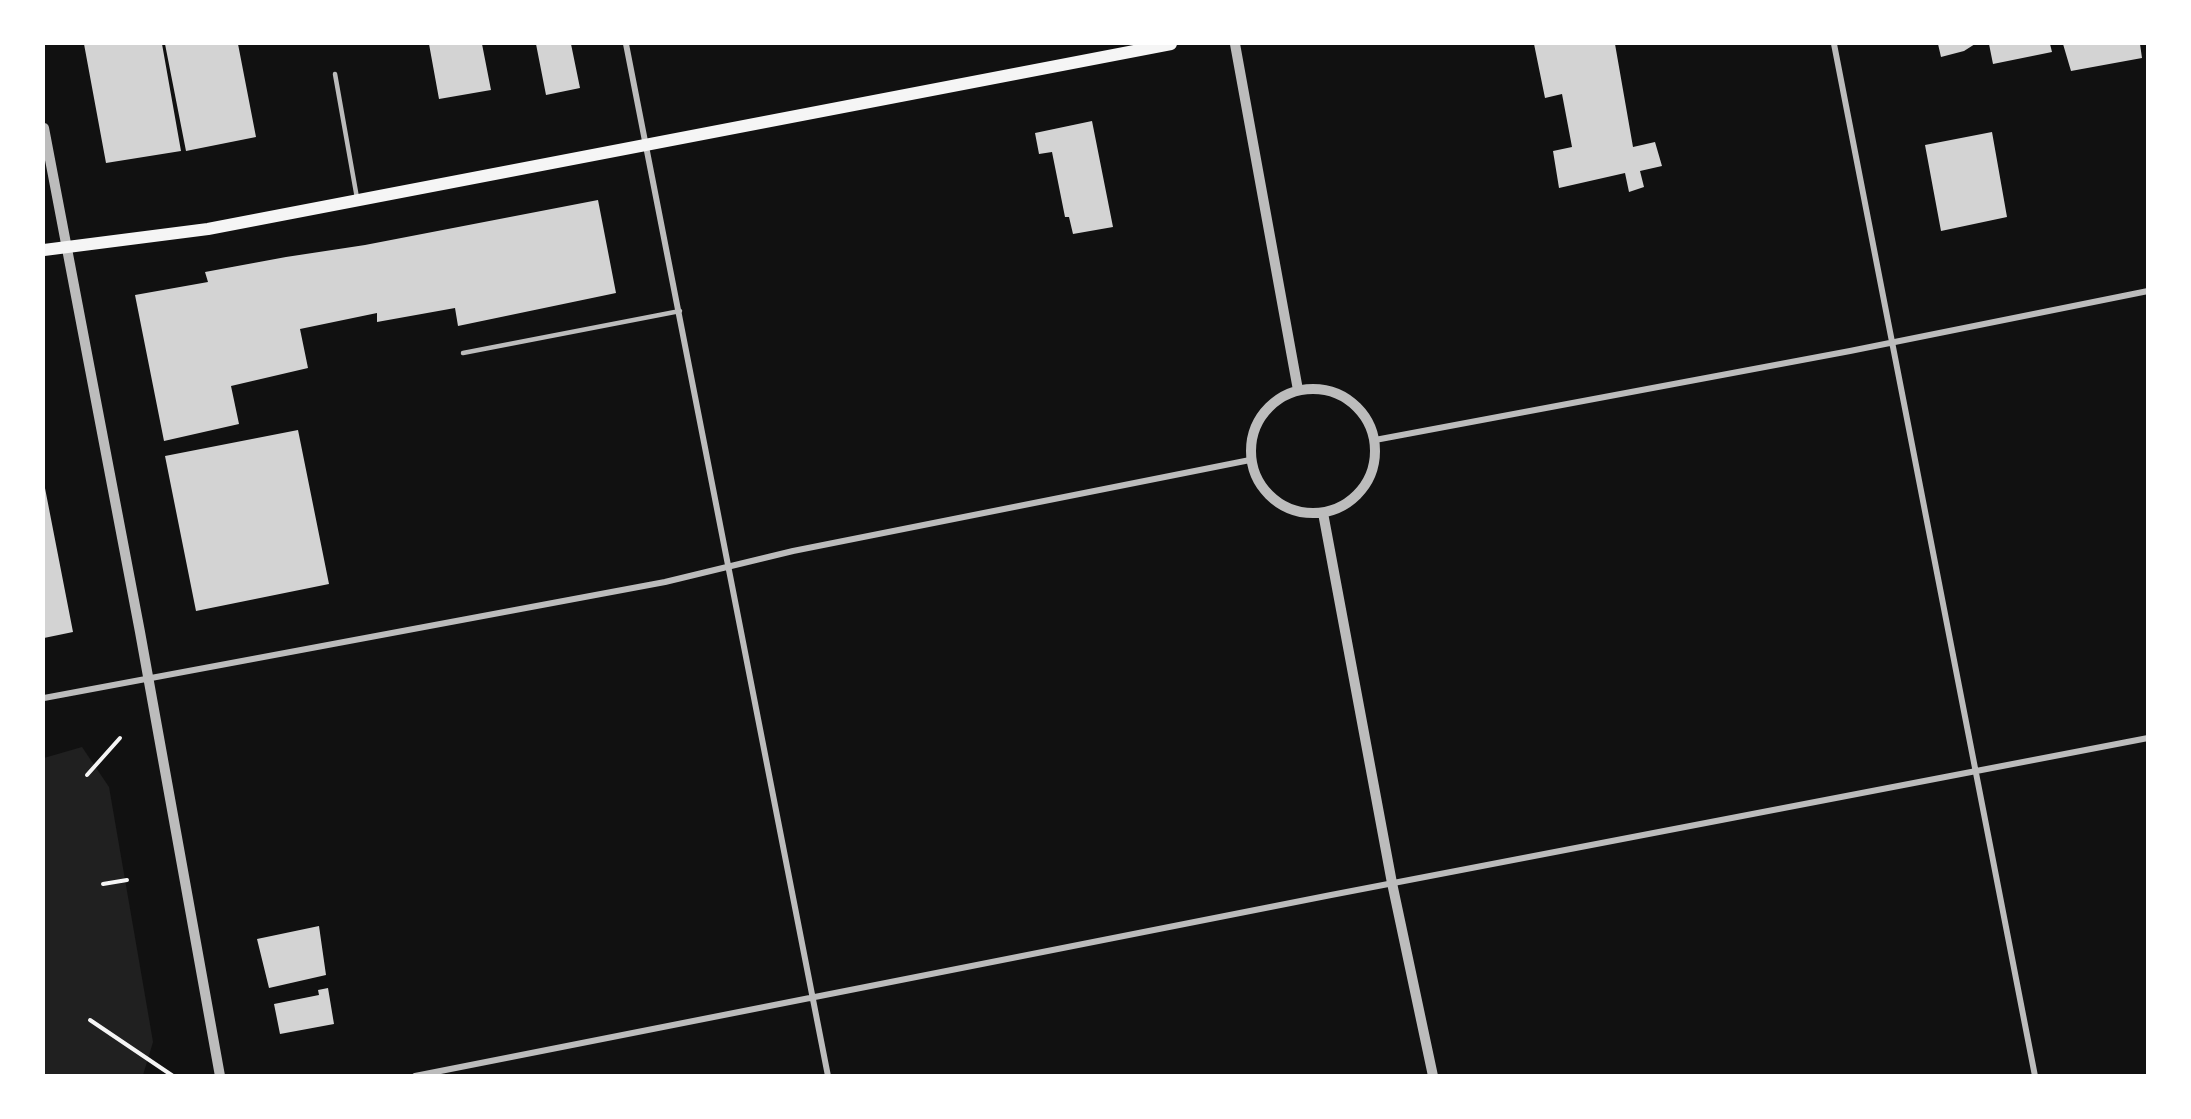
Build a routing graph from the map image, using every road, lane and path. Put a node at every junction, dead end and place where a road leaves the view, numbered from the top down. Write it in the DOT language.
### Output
graph roads {
  1 [pos="626,44"];
  2 [pos="1171,44"];
  3 [pos="1235,44"];
  4 [pos="1834,44"];
  5 [pos="335,74"];
  6 [pos="44,128"];
  7 [pos="647,145"];
  8 [pos="357,201"];
  9 [pos="67,246"];
  10 [pos="44,250"];
  11 [pos="2148,291"];
  12 [pos="680,311"];
  13 [pos="1892,342"];
  14 [pos="463,353"];
  15 [pos="1298,390"];
  16 [pos="1375,440"];
  17 [pos="1250,460"];
  18 [pos="1323,513"];
  19 [pos="729,567"];
  20 [pos="148,678"];
  21 [pos="44,698"];
  22 [pos="120,738"];
  23 [pos="2148,738"];
  24 [pos="1976,772"];
  25 [pos="87,775"];
  26 [pos="127,880"];
  27 [pos="1392,883"];
  28 [pos="103,884"];
  29 [pos="813,997"];
  30 [pos="90,1020"];
  31 [pos="173,1076"];
  32 [pos="220,1076"];
  33 [pos="416,1076"];
  34 [pos="828,1076"];
  35 [pos="1432,1076"];
  36 [pos="2035,1076"];
  1 -- 7 [label="street"];
  2 -- 7 [label="main road"];
  3 -- 15 [label="street"];
  4 -- 13 [label="street"];
  5 -- 8 [label="lane"];
  6 -- 9 [label="street"];
  7 -- 8 [label="main road"];
  7 -- 12 [label="street"];
  8 -- 9 [label="main road"];
  9 -- 10 [label="main road"];
  9 -- 20 [label="street"];
  11 -- 13 [label="street"];
  12 -- 14 [label="lane"];
  12 -- 19 [label="street"];
  13 -- 16 [label="street"];
  13 -- 24 [label="street"];
  15 -- 16 [label="street"];
  15 -- 17 [label="street"];
  16 -- 18 [label="street"];
  17 -- 18 [label="street"];
  17 -- 19 [label="street"];
  18 -- 27 [label="street"];
  19 -- 20 [label="street"];
  19 -- 29 [label="street"];
  20 -- 21 [label="street"];
  20 -- 32 [label="street"];
  22 -- 25 [label="path"];
  23 -- 24 [label="street"];
  24 -- 27 [label="street"];
  24 -- 36 [label="street"];
  26 -- 28 [label="path"];
  27 -- 29 [label="street"];
  27 -- 35 [label="street"];
  29 -- 33 [label="street"];
  29 -- 34 [label="street"];
  30 -- 31 [label="path"];
}
